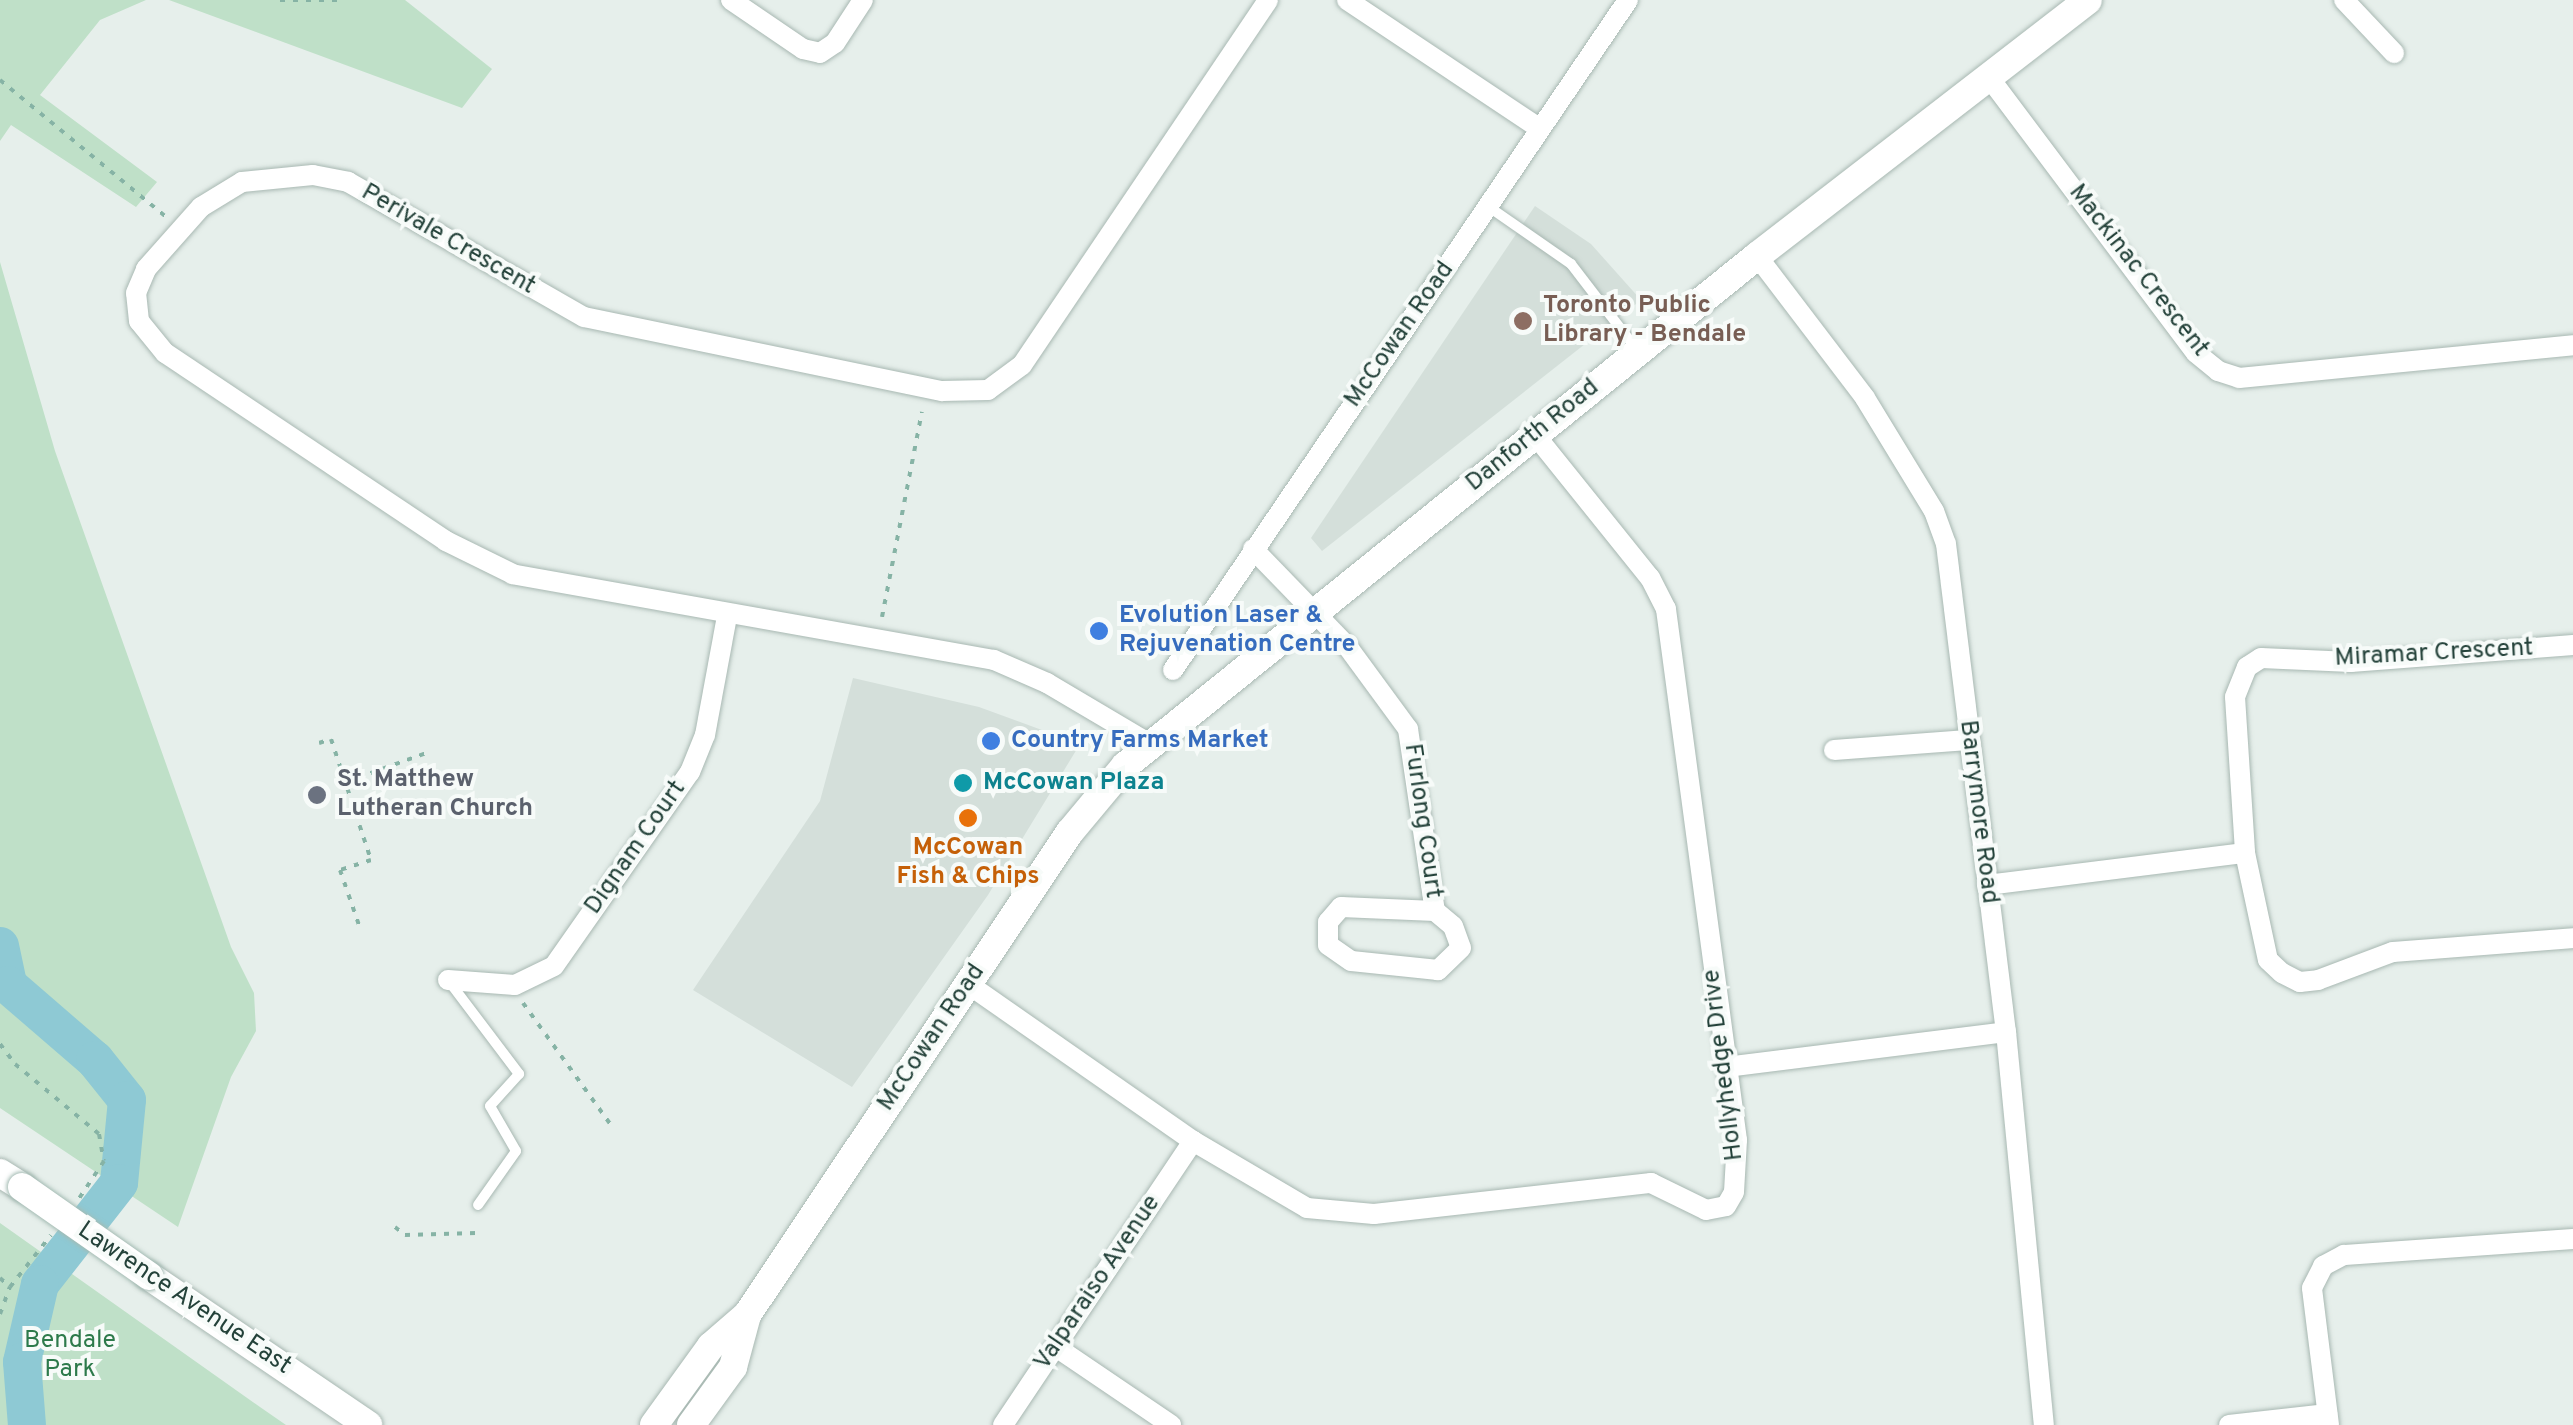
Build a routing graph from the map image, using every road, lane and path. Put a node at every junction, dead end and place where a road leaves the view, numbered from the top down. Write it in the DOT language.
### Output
graph roads {
  1 [pos="280,0"];
  2 [pos="338,0"];
  3 [pos="731,0"];
  4 [pos="863,0"];
  5 [pos="1268,0"];
  6 [pos="1348,0"];
  7 [pos="1628,0"];
  8 [pos="2088,0"];
  9 [pos="2344,0"];
  10 [pos="2394,53"];
  11 [pos="1988,76"];
  12 [pos="0,80"];
  13 [pos="1540,128"];
  14 [pos="1489,207"];
  15 [pos="179,226"];
  16 [pos="1757,256"];
  17 [pos="2573,345"];
  18 [pos="1638,351"];
  19 [pos="922,412"];
  20 [pos="1535,435"];
  21 [pos="1253,549"];
  22 [pos="1314,610"];
  23 [pos="727,616"];
  24 [pos="882,617"];
  25 [pos="2573,645"];
  26 [pos="1173,670"];
  27 [pos="1968,740"];
  28 [pos="320,742"];
  29 [pos="1150,744"];
  30 [pos="1834,750"];
  31 [pos="426,753"];
  32 [pos="1125,766"];
  33 [pos="345,782"];
  34 [pos="2245,853"];
  35 [pos="1987,885"];
  36 [pos="1435,910"];
  37 [pos="360,928"];
  38 [pos="2573,938"];
  39 [pos="448,980"];
  40 [pos="508,984"];
  41 [pos="968,984"];
  42 [pos="2006,1032"];
  43 [pos="0,1044"];
  44 [pos="1726,1067"];
  45 [pos="614,1129"];
  46 [pos="1193,1141"];
  47 [pos="11,1180"];
  48 [pos="478,1205"];
  49 [pos="67,1214"];
  50 [pos="395,1227"];
  51 [pos="56,1228"];
  52 [pos="476,1233"];
  53 [pos="2573,1239"];
  54 [pos="0,1278"];
  55 [pos="10,1287"];
  56 [pos="0,1314"];
  57 [pos="747,1315"];
  58 [pos="1056,1347"];
  59 [pos="2328,1419"];
  60 [pos="368,1425"];
  61 [pos="654,1425"];
  62 [pos="691,1425"];
  63 [pos="1003,1425"];
  64 [pos="1171,1425"];
  65 [pos="2044,1425"];
  66 [pos="2229,1425"];
  1 -- 2 [label="path"];
  3 -- 4 [label="street"];
  5 -- 15 [label="street, Perivale Crescent"];
  6 -- 13 [label="street"];
  7 -- 13 [label="street, McCowan Road"];
  8 -- 11 [label="main road, Danforth Road"];
  9 -- 10 [label="street"];
  11 -- 16 [label="main road, Danforth Road"];
  11 -- 17 [label="street, Mackinac Crescent"];
  12 -- 15 [label="path"];
  13 -- 14 [label="street, McCowan Road"];
  14 -- 18 [label="lane"];
  14 -- 21 [label="street, McCowan Road"];
  15 -- 23 [label="street, Perivale Crescent"];
  16 -- 18 [label="main road, Danforth Road"];
  16 -- 27 [label="street, Barrymore Road"];
  18 -- 20 [label="main road, Danforth Road"];
  19 -- 24 [label="path"];
  20 -- 22 [label="main road, Danforth Road"];
  20 -- 44 [label="street, Hollyhedge Drive"];
  21 -- 22 [label="street, Furlong Court"];
  21 -- 26 [label="street, McCowan Road"];
  22 -- 29 [label="main road, Danforth Road"];
  22 -- 36 [label="street, Furlong Court"];
  23 -- 29 [label="street, Perivale Crescent"];
  23 -- 40 [label="street, Dignam Court"];
  25 -- 34 [label="street, Miramar Crescent"];
  27 -- 30 [label="street"];
  27 -- 35 [label="street, Barrymore Road"];
  28 -- 33 [label="path"];
  29 -- 32 [label="main road, Danforth Road"];
  31 -- 33 [label="path"];
  32 -- 41 [label="main road, McCowan Road"];
  33 -- 37 [label="path"];
  34 -- 35 [label="street"];
  34 -- 38 [label="street"];
  35 -- 42 [label="street, Barrymore Road"];
  36 -- 36 [label="street, Furlong Court"];
  39 -- 40 [label="street, Dignam Court"];
  39 -- 48 [label="lane"];
  40 -- 45 [label="path"];
  41 -- 46 [label="street, Hollyhedge Drive"];
  41 -- 57 [label="main road, McCowan Road"];
  42 -- 44 [label="street"];
  42 -- 65 [label="street, Barrymore Road"];
  43 -- 49 [label="path"];
  44 -- 46 [label="street, Hollyhedge Drive"];
  46 -- 58 [label="street, Valparaiso Avenue"];
  47 -- 60 [label="main road, Lawrence Avenue East, bridge"];
  50 -- 52 [label="path"];
  51 -- 55 [label="path"];
  53 -- 59 [label="street"];
  54 -- 55 [label="path"];
  55 -- 56 [label="path"];
  57 -- 61 [label="main road, McCowan Road"];
  57 -- 62 [label="main road, McCowan Road"];
  58 -- 63 [label="street, Valparaiso Avenue"];
  58 -- 64 [label="street"];
  59 -- 66 [label="street"];
}
